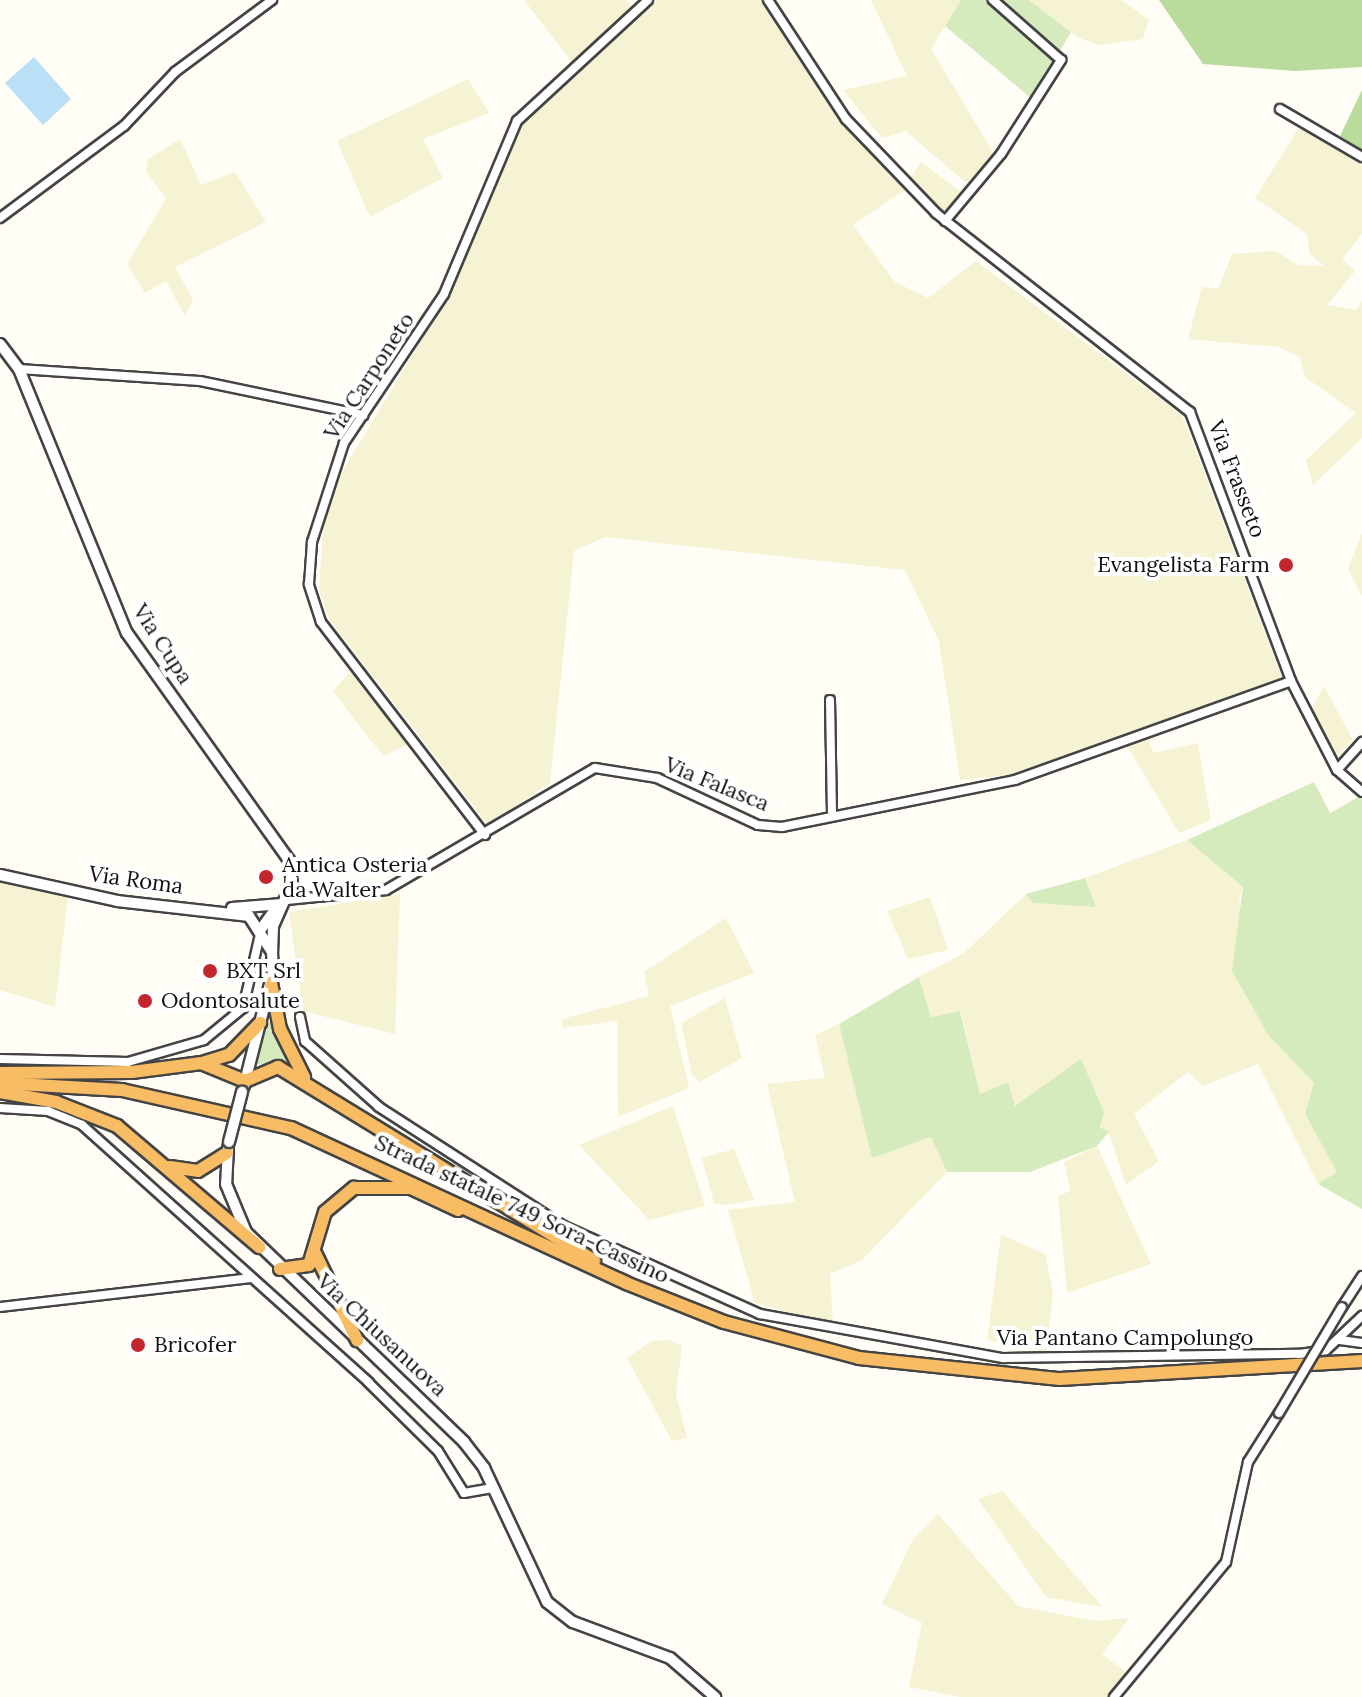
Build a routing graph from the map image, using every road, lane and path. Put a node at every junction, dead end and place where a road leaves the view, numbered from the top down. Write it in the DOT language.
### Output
graph roads {
  1 [pos="272,0"];
  2 [pos="648,0"];
  3 [pos="768,0"];
  4 [pos="993,0"];
  5 [pos="1280,109"];
  6 [pos="1362,157"];
  7 [pos="0,218"];
  8 [pos="945,221"];
  9 [pos="0,344"];
  10 [pos="19,369"];
  11 [pos="363,415"];
  12 [pos="1291,681"];
  13 [pos="830,700"];
  14 [pos="1362,742"];
  15 [pos="1337,770"];
  16 [pos="1362,792"];
  17 [pos="832,812"];
  18 [pos="485,835"];
  19 [pos="0,875"];
  20 [pos="284,902"];
  21 [pos="227,909"];
  22 [pos="261,929"];
  23 [pos="272,952"];
  24 [pos="271,983"];
  25 [pos="300,1017"];
  26 [pos="260,1023"];
  27 [pos="0,1059"];
  28 [pos="201,1063"];
  29 [pos="0,1073"];
  30 [pos="304,1077"];
  31 [pos="0,1083"];
  32 [pos="244,1086"];
  33 [pos="0,1092"];
  34 [pos="0,1108"];
  35 [pos="228,1148"];
  36 [pos="170,1167"];
  37 [pos="259,1247"];
  38 [pos="315,1253"];
  39 [pos="574,1260"];
  40 [pos="280,1269"];
  41 [pos="1362,1276"];
  42 [pos="249,1278"];
  43 [pos="664,1298"];
  44 [pos="0,1307"];
  45 [pos="1362,1316"];
  46 [pos="357,1340"];
  47 [pos="1340,1340"];
  48 [pos="1362,1343"];
  49 [pos="1362,1361"];
  50 [pos="493,1488"];
  51 [pos="715,1697"];
  52 [pos="1114,1697"];
  1 -- 7 [label="street"];
  2 -- 11 [label="street, Via Carponeto"];
  3 -- 8 [label="street, Via Frasseto"];
  4 -- 8 [label="street"];
  5 -- 6 [label="street"];
  8 -- 12 [label="street, Via Frasseto"];
  9 -- 10 [label="street, Via Cupa"];
  10 -- 11 [label="street"];
  10 -- 20 [label="street, Via Cupa"];
  11 -- 18 [label="street, Via Carponeto"];
  12 -- 15 [label="street, Via Frasseto"];
  12 -- 17 [label="street, Via Falasca"];
  13 -- 17 [label="street"];
  14 -- 15 [label="street"];
  15 -- 16 [label="street, Via Frasseto"];
  17 -- 18 [label="street, Via Falasca"];
  18 -- 20 [label="street, Via Falasca"];
  19 -- 21 [label="street, Via Roma"];
  20 -- 21 [label="street"];
  20 -- 22 [label="street"];
  20 -- 23 [label="street, Via Cupa"];
  21 -- 22 [label="street, Via Roma"];
  22 -- 23 [label="street"];
  22 -- 27 [label="street"];
  23 -- 24 [label="street, Via Cupa"];
  24 -- 26 [label="street, Via Chiusanuova"];
  24 -- 30 [label="highway"];
  25 -- 47 [label="street, Via Pantano Campolungo"];
  26 -- 28 [label="highway"];
  26 -- 32 [label="street, Via Chiusanuova"];
  28 -- 29 [label="highway"];
  28 -- 32 [label="highway"];
  30 -- 32 [label="highway"];
  30 -- 43 [label="highway"];
  31 -- 39 [label="highway, Strada statale 749 Sora-Cassino"];
  32 -- 35 [label="street, Via Chiusanuova, bridge"];
  33 -- 36 [label="highway"];
  34 -- 42 [label="street"];
  35 -- 36 [label="highway"];
  35 -- 37 [label="street, Via Chiusanuova"];
  36 -- 37 [label="highway"];
  37 -- 40 [label="street, Via Chiusanuova"];
  38 -- 39 [label="highway"];
  38 -- 40 [label="highway"];
  38 -- 46 [label="highway"];
  39 -- 43 [label="highway, Strada statale 749 Sora-Cassino"];
  40 -- 46 [label="street, Via Chiusanuova"];
  41 -- 52 [label="street, bridge"];
  42 -- 44 [label="street"];
  42 -- 50 [label="street"];
  43 -- 49 [label="highway, Strada statale 749 Sora-Cassino"];
  45 -- 47 [label="street, Via Pantano Campolungo"];
  46 -- 50 [label="street, Via Chiusanuova"];
  47 -- 48 [label="street, Via Pantano Campolungo"];
  50 -- 51 [label="street, Via Chiusanuova"];
}
